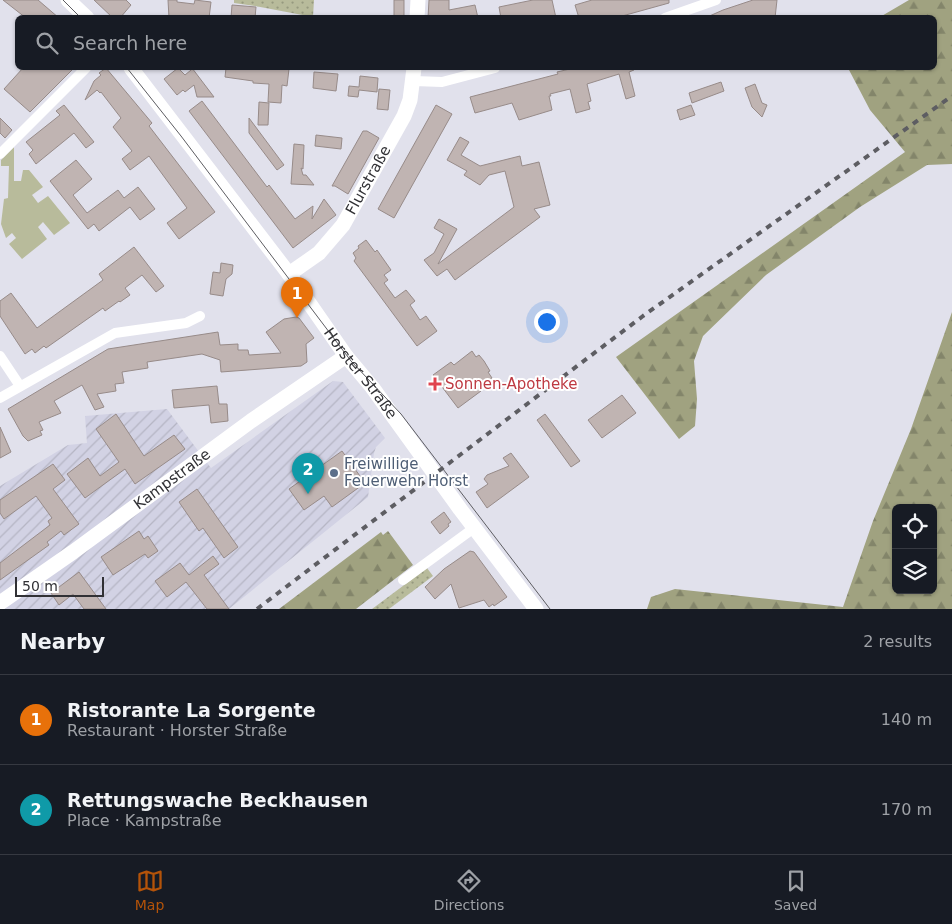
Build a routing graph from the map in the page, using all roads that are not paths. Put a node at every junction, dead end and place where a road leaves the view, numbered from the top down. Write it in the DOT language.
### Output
graph roads {
  1 [pos="68,0"];
  2 [pos="418,0"];
  3 [pos="716,0"];
  4 [pos="84,15"];
  5 [pos="417,15"];
  6 [pos="674,15"];
  7 [pos="84,70"];
  8 [pos="133,70"];
  9 [pos="487,70"];
  10 [pos="414,71"];
  11 [pos="0,154"];
  12 [pos="289,274"];
  13 [pos="200,316"];
  14 [pos="0,356"];
  15 [pos="346,356"];
  16 [pos="20,386"];
  17 [pos="0,398"];
  18 [pos="474,528"];
  19 [pos="403,580"];
  20 [pos="0,603"];
  21 [pos="536,609"];
  1 -- 4 [label="main road"];
  2 -- 5 [label="main road"];
  3 -- 6 [label="street"];
  7 -- 11 [label="street"];
  8 -- 12 [label="main road, Horster Straße"];
  9 -- 10 [label="street"];
  10 -- 12 [label="main road, Flurstraße"];
  12 -- 15 [label="main road, Horster Straße"];
  13 -- 16 [label="street"];
  14 -- 16 [label="street"];
  15 -- 18 [label="main road, Horster Straße"];
  15 -- 20 [label="main road, Kampstraße"];
  16 -- 17 [label="street"];
  18 -- 19 [label="street"];
  18 -- 21 [label="main road, Horster Straße"];
}
